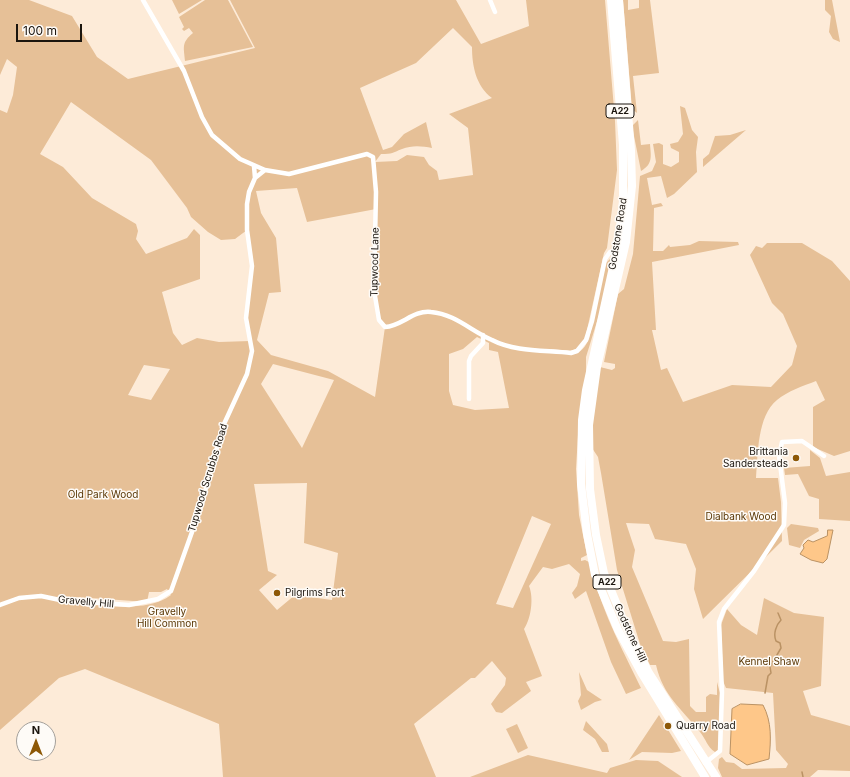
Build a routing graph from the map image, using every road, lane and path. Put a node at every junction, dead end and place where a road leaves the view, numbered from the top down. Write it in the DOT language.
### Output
graph roads {
  1 [pos="143,0"];
  2 [pos="490,0"];
  3 [pos="611,0"];
  4 [pos="619,0"];
  5 [pos="496,12"];
  6 [pos="254,166"];
  7 [pos="265,170"];
  8 [pos="255,178"];
  9 [pos="616,252"];
  10 [pos="483,335"];
  11 [pos="469,399"];
  12 [pos="589,448"];
  13 [pos="824,456"];
  14 [pos="581,466"];
  15 [pos="171,591"];
  16 [pos="0,605"];
  17 [pos="706,762"];
  18 [pos="700,769"];
  19 [pos="705,777"];
  20 [pos="716,777"];
  1 -- 6 [label="street, Tupwood Lane"];
  2 -- 5 [label="street"];
  3 -- 9 [label="highway, Godstone Road / A22"];
  4 -- 12 [label="highway, Godstone Road / A22"];
  6 -- 7 [label="street, Tupwood Lane"];
  6 -- 8 [label="street"];
  7 -- 8 [label="street"];
  7 -- 10 [label="street, Tupwood Lane"];
  8 -- 15 [label="street, Tupwood Scrubbs Road"];
  9 -- 10 [label="street, Tupwood Lane"];
  9 -- 14 [label="highway, Godstone Road / A22"];
  10 -- 11 [label="street"];
  12 -- 17 [label="highway, Godstone Hill / A22"];
  13 -- 17 [label="street"];
  14 -- 18 [label="highway, Godstone Hill / A22"];
  15 -- 16 [label="street, Gravelly Hill"];
  17 -- 18 [label="street"];
  17 -- 20 [label="highway, Godstone Hill / A22"];
  18 -- 19 [label="highway, Godstone Hill / A22"];
}
